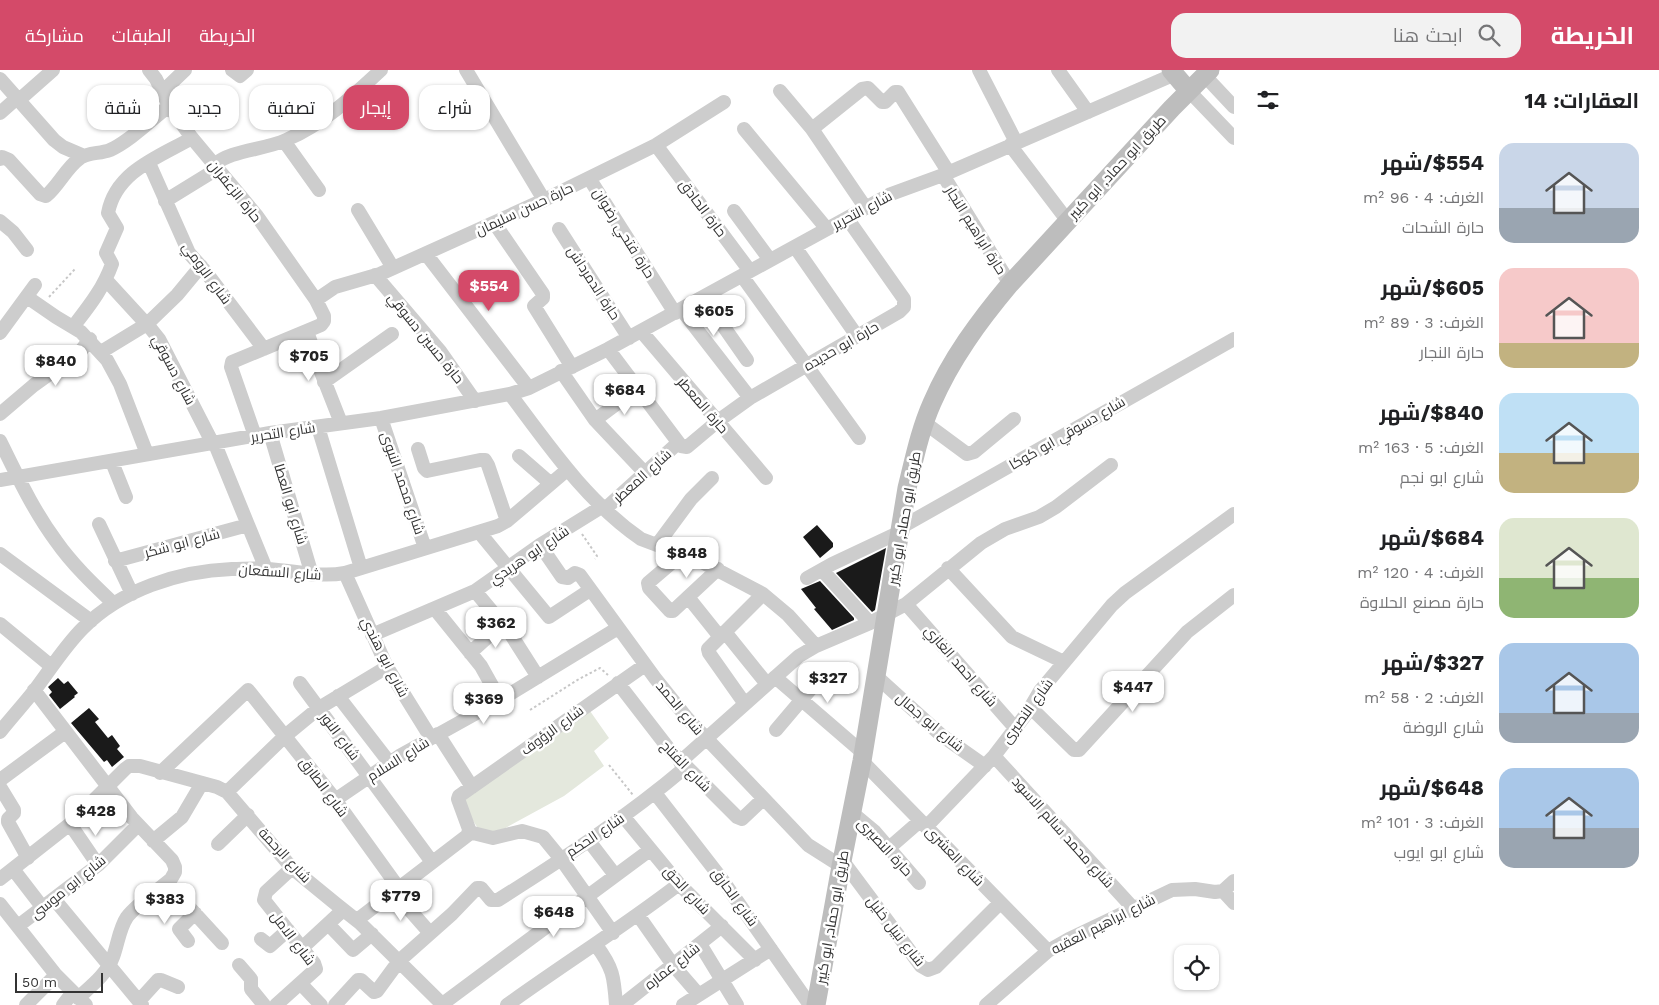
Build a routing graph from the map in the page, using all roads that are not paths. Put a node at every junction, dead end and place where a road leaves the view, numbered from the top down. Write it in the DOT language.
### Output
graph roads {
  1 [pos="53,70"];
  2 [pos="149,70"];
  3 [pos="185,70"];
  4 [pos="232,70"];
  5 [pos="247,70"];
  6 [pos="466,70"];
  7 [pos="979,70"];
  8 [pos="1058,70"];
  9 [pos="376,72"];
  10 [pos="1173,72"];
  11 [pos="1207,73"];
  12 [pos="0,79"];
  13 [pos="1188,90"];
  14 [pos="780,91"];
  15 [pos="162,92"];
  16 [pos="18,99"];
  17 [pos="724,102"];
  18 [pos="169,106"];
  19 [pos="1234,108"];
  20 [pos="1088,112"];
  21 [pos="0,114"];
  22 [pos="744,129"];
  23 [pos="812,129"];
  24 [pos="186,130"];
  25 [pos="192,138"];
  26 [pos="1234,138"];
  27 [pos="284,142"];
  28 [pos="1013,144"];
  29 [pos="656,145"];
  30 [pos="84,156"];
  31 [pos="0,159"];
  32 [pos="149,163"];
  33 [pos="216,167"];
  34 [pos="946,174"];
  35 [pos="589,178"];
  36 [pos="319,190"];
  37 [pos="544,200"];
  38 [pos="165,201"];
  39 [pos="865,207"];
  40 [pos="358,210"];
  41 [pos="734,211"];
  42 [pos="847,218"];
  43 [pos="1067,220"];
  44 [pos="495,224"];
  45 [pos="2,227"];
  46 [pos="559,229"];
  47 [pos="827,229"];
  48 [pos="795,247"];
  49 [pos="27,250"];
  50 [pos="426,254"];
  51 [pos="770,260"];
  52 [pos="201,266"];
  53 [pos="393,268"];
  54 [pos="746,273"];
  55 [pos="375,275"];
  56 [pos="106,280"];
  57 [pos="1010,284"];
  58 [pos="35,285"];
  59 [pos="27,297"];
  60 [pos="703,297"];
  61 [pos="319,306"];
  62 [pos="678,311"];
  63 [pos="147,324"];
  64 [pos="73,326"];
  65 [pos="1,329"];
  66 [pos="307,331"];
  67 [pos="392,334"];
  68 [pos="635,335"];
  69 [pos="858,336"];
  70 [pos="90,340"];
  71 [pos="1234,340"];
  72 [pos="264,349"];
  73 [pos="608,349"];
  74 [pos="101,352"];
  75 [pos="747,360"];
  76 [pos="807,366"];
  77 [pos="567,369"];
  78 [pos="324,382"];
  79 [pos="528,388"];
  80 [pos="638,388"];
  81 [pos="510,394"];
  82 [pos="750,398"];
  83 [pos="475,401"];
  84 [pos="0,414"];
  85 [pos="381,418"];
  86 [pos="1014,419"];
  87 [pos="595,420"];
  88 [pos="718,421"];
  89 [pos="341,423"];
  90 [pos="924,424"];
  91 [pos="318,427"];
  92 [pos="270,434"];
  93 [pos="255,436"];
  94 [pos="859,438"];
  95 [pos="0,441"];
  96 [pos="214,444"];
  97 [pos="684,444"];
  98 [pos="418,449"];
  99 [pos="147,454"];
  100 [pos="519,456"];
  101 [pos="112,462"];
  102 [pos="1110,465"];
  103 [pos="567,470"];
  104 [pos="645,473"];
  105 [pos="19,478"];
  106 [pos="712,478"];
  107 [pos="766,478"];
  108 [pos="0,480"];
  109 [pos="550,483"];
  110 [pos="126,497"];
  111 [pos="604,508"];
  112 [pos="1234,514"];
  113 [pos="507,521"];
  114 [pos="98,524"];
  115 [pos="248,525"];
  116 [pos="900,530"];
  117 [pos="480,532"];
  118 [pos="540,545"];
  119 [pos="657,545"];
  120 [pos="425,548"];
  121 [pos="0,554"];
  122 [pos="682,554"];
  123 [pos="115,561"];
  124 [pos="361,568"];
  125 [pos="508,568"];
  126 [pos="948,568"];
  127 [pos="266,569"];
  128 [pos="718,569"];
  129 [pos="822,570"];
  130 [pos="345,573"];
  131 [pos="312,574"];
  132 [pos="807,578"];
  133 [pos="590,590"];
  134 [pos="476,591"];
  135 [pos="132,594"];
  136 [pos="763,594"];
  137 [pos="1234,595"];
  138 [pos="688,598"];
  139 [pos="113,603"];
  140 [pos="906,604"];
  141 [pos="434,609"];
  142 [pos="887,614"];
  143 [pos="91,621"];
  144 [pos="870,623"];
  145 [pos="502,624"];
  146 [pos="2,628"];
  147 [pos="618,628"];
  148 [pos="723,634"];
  149 [pos="372,635"];
  150 [pos="816,646"];
  151 [pos="470,653"];
  152 [pos="1064,662"];
  153 [pos="645,665"];
  154 [pos="51,666"];
  155 [pos="387,668"];
  156 [pos="876,676"];
  157 [pos="538,677"];
  158 [pos="820,678"];
  159 [pos="771,681"];
  160 [pos="300,683"];
  161 [pos="617,683"];
  162 [pos="34,690"];
  163 [pos="338,696"];
  164 [pos="500,700"];
  165 [pos="801,700"];
  166 [pos="745,704"];
  167 [pos="1030,707"];
  168 [pos="319,708"];
  169 [pos="1016,729"];
  170 [pos="776,730"];
  171 [pos="0,732"];
  172 [pos="65,732"];
  173 [pos="285,736"];
  174 [pos="434,736"];
  175 [pos="706,739"];
  176 [pos="862,756"];
  177 [pos="990,761"];
  178 [pos="389,762"];
  179 [pos="683,765"];
  180 [pos="160,772"];
  181 [pos="370,776"];
  182 [pos="0,780"];
  183 [pos="202,783"];
  184 [pos="0,787"];
  185 [pos="107,787"];
  186 [pos="472,787"];
  187 [pos="227,792"];
  188 [pos="656,793"];
  189 [pos="763,799"];
  190 [pos="335,800"];
  191 [pos="851,812"];
  192 [pos="248,816"];
  193 [pos="623,816"];
  194 [pos="70,824"];
  195 [pos="923,824"];
  196 [pos="138,825"];
  197 [pos="469,832"];
  198 [pos="154,841"];
  199 [pos="589,841"];
  200 [pos="218,844"];
  201 [pos="889,848"];
  202 [pos="650,850"];
  203 [pos="28,858"];
  204 [pos="561,859"];
  205 [pos="432,862"];
  206 [pos="841,863"];
  207 [pos="98,865"];
  208 [pos="292,868"];
  209 [pos="13,869"];
  210 [pos="616,875"];
  211 [pos="0,879"];
  212 [pos="1234,881"];
  213 [pos="167,883"];
  214 [pos="919,883"];
  215 [pos="679,884"];
  216 [pos="396,889"];
  217 [pos="1223,891"];
  218 [pos="587,896"];
  219 [pos="54,899"];
  220 [pos="1000,903"];
  221 [pos="1234,903"];
  222 [pos="0,904"];
  223 [pos="43,908"];
  224 [pos="1133,908"];
  225 [pos="343,910"];
  226 [pos="195,913"];
  227 [pos="638,915"];
  228 [pos="357,920"];
  229 [pos="328,924"];
  230 [pos="18,926"];
  231 [pos="722,926"];
  232 [pos="288,930"];
  233 [pos="430,933"];
  234 [pos="613,933"];
  235 [pos="372,934"];
  236 [pos="262,938"];
  237 [pos="188,941"];
  238 [pos="222,943"];
  239 [pos="700,944"];
  240 [pos="596,945"];
  241 [pos="303,947"];
  242 [pos="771,949"];
  243 [pos="1048,951"];
  244 [pos="755,960"];
  245 [pos="399,961"];
  246 [pos="673,965"];
  247 [pos="109,966"];
  248 [pos="239,966"];
  249 [pos="56,974"];
  250 [pos="722,980"];
  251 [pos="301,984"];
  252 [pos="178,987"];
  253 [pos="699,995"];
  254 [pos="79,998"];
  255 [pos="141,1003"];
  256 [pos="26,1005"];
  257 [pos="63,1005"];
  258 [pos="264,1005"];
  259 [pos="276,1005"];
  260 [pos="321,1005"];
  261 [pos="335,1005"];
  262 [pos="442,1005"];
  263 [pos="507,1005"];
  264 [pos="616,1005"];
  265 [pos="622,1005"];
  266 [pos="683,1005"];
  267 [pos="737,1005"];
  268 [pos="810,1005"];
  269 [pos="816,1005"];
  270 [pos="986,1005"];
  1 -- 16 [label="street"];
  2 -- 15 [label="street, حارة الزعفران"];
  3 -- 15 [label="street"];
  4 -- 5 [label="street"];
  6 -- 37 [label="street"];
  7 -- 28 [label="street"];
  8 -- 20 [label="street"];
  9 -- 27 [label="street"];
  10 -- 13 [label="main road"];
  10 -- 20 [label="street, شارع التحرير"];
  11 -- 13 [label="main road, طريق ابو حماد, ابو كبير"];
  11 -- 19 [label="street"];
  12 -- 16 [label="street"];
  13 -- 26 [label="street"];
  13 -- 43 [label="main road, طريق ابو حماد, ابو كبير"];
  14 -- 23 [label="street"];
  15 -- 18 [label="street, حارة الزعفران"];
  16 -- 21 [label="street"];
  16 -- 30 [label="street"];
  17 -- 29 [label="street, حارة حسن سليمان"];
  18 -- 30 [label="street"];
  20 -- 28 [label="street, شارع التحرير"];
  22 -- 47 [label="street"];
  23 -- 34 [label="street, حارة ابراهيم النجار"];
  23 -- 39 [label="street"];
  24 -- 25 [label="street, حارة الزعفران"];
  25 -- 32 [label="street"];
  25 -- 33 [label="street, حارة الزعفران"];
  27 -- 33 [label="street"];
  27 -- 36 [label="street"];
  28 -- 34 [label="street, شارع التحرير"];
  28 -- 43 [label="street"];
  29 -- 35 [label="street, حارة حسن سليمان"];
  29 -- 54 [label="street, حارة الحادق"];
  30 -- 31 [label="street"];
  32 -- 38 [label="street, شارع الرومي"];
  32 -- 56 [label="street"];
  33 -- 38 [label="street"];
  33 -- 61 [label="street, حارة الزعفران"];
  34 -- 39 [label="street, شارع التحرير"];
  34 -- 57 [label="street, حارة ابراهيم النجار"];
  35 -- 37 [label="street, حارة حسن سليمان"];
  35 -- 62 [label="street, حارة فتحي رضوان"];
  37 -- 44 [label="street, حارة حسن سليمان"];
  38 -- 52 [label="street, شارع الرومي"];
  39 -- 42 [label="street, شارع التحرير"];
  40 -- 53 [label="street"];
  41 -- 51 [label="street"];
  42 -- 47 [label="street, شارع التحرير"];
  42 -- 69 [label="street, حارة ابو حديده"];
  43 -- 57 [label="main road, طريق ابو حماد, ابو كبير"];
  44 -- 50 [label="street, حارة حسن سليمان"];
  44 -- 77 [label="street"];
  45 -- 49 [label="street"];
  46 -- 68 [label="street, حارة الدمرداش"];
  47 -- 48 [label="street, شارع التحرير"];
  48 -- 51 [label="street, شارع التحرير"];
  48 -- 69 [label="street"];
  50 -- 53 [label="street, حارة حسن سليمان"];
  50 -- 79 [label="street"];
  51 -- 54 [label="street, شارع التحرير"];
  52 -- 63 [label="street"];
  52 -- 72 [label="street, شارع الرومي"];
  53 -- 55 [label="street, حارة حسن سليمان"];
  54 -- 60 [label="street, شارع التحرير"];
  54 -- 76 [label="street, حارة الحادق"];
  55 -- 61 [label="street, حارة حسن سليمان"];
  55 -- 83 [label="street, حارة حسين دسوقي"];
  56 -- 63 [label="street, شارع دسوقي"];
  56 -- 64 [label="street"];
  57 -- 90 [label="main road, طريق ابو حماد, ابو كبير"];
  58 -- 59 [label="street"];
  59 -- 64 [label="street"];
  59 -- 65 [label="street"];
  60 -- 62 [label="street, شارع التحرير"];
  60 -- 75 [label="street"];
  61 -- 66 [label="street"];
  62 -- 68 [label="street, شارع التحرير"];
  62 -- 82 [label="street, حارة فتحي رضوان"];
  63 -- 74 [label="street"];
  63 -- 96 [label="street, شارع دسوقي"];
  64 -- 70 [label="street"];
  66 -- 72 [label="street"];
  66 -- 78 [label="street"];
  67 -- 78 [label="street"];
  68 -- 73 [label="street, شارع التحرير"];
  68 -- 88 [label="street, حارة المعطر"];
  69 -- 76 [label="street, حارة ابو حديده"];
  70 -- 74 [label="street"];
  70 -- 84 [label="street"];
  71 -- 116 [label="street, شارع دسوقي ابو كوكا"];
  72 -- 93 [label="street"];
  73 -- 77 [label="street, شارع التحرير"];
  73 -- 80 [label="street"];
  74 -- 99 [label="street"];
  76 -- 82 [label="street, حارة ابو حديده"];
  76 -- 94 [label="street, حارة الحادق"];
  77 -- 79 [label="street, شارع التحرير"];
  77 -- 87 [label="street"];
  78 -- 89 [label="street"];
  79 -- 81 [label="street, شارع التحرير"];
  80 -- 87 [label="street"];
  80 -- 97 [label="street"];
  81 -- 83 [label="street, شارع التحرير"];
  81 -- 103 [label="street"];
  82 -- 88 [label="street, حارة ابو حديده"];
  83 -- 85 [label="street, شارع التحرير"];
  85 -- 89 [label="street, شارع التحرير"];
  85 -- 120 [label="street, شارع محمد النبوى"];
  86 -- 90 [label="street"];
  87 -- 104 [label="street"];
  88 -- 97 [label="street, حارة ابو حديده"];
  88 -- 107 [label="street, حارة المعطر"];
  89 -- 91 [label="street, شارع التحرير"];
  90 -- 116 [label="main road, طريق ابو حماد, ابو كبير"];
  91 -- 92 [label="street, شارع التحرير"];
  91 -- 124 [label="street"];
  92 -- 93 [label="street, شارع التحرير"];
  92 -- 131 [label="street, شارع ابو العطا"];
  93 -- 96 [label="street, شارع التحرير"];
  95 -- 105 [label="street"];
  96 -- 99 [label="street, شارع التحرير"];
  96 -- 115 [label="street, شارع دسوقي"];
  97 -- 104 [label="street, شارع المعطر"];
  98 -- 113 [label="street"];
  99 -- 101 [label="street, شارع التحرير"];
  100 -- 109 [label="street"];
  101 -- 105 [label="street, شارع التحرير"];
  101 -- 110 [label="street"];
  102 -- 126 [label="street, شارع الحكم"];
  103 -- 109 [label="street, شارع السقعان"];
  103 -- 111 [label="street"];
  104 -- 111 [label="street, شارع المعطر"];
  105 -- 108 [label="street, شارع التحرير"];
  105 -- 139 [label="street"];
  106 -- 119 [label="street"];
  109 -- 113 [label="street, شارع السقعان"];
  111 -- 118 [label="street, شارع ابو هريدي"];
  111 -- 119 [label="street"];
  112 -- 152 [label="street, شارع النصيرى"];
  113 -- 117 [label="street, شارع السقعان"];
  114 -- 123 [label="street"];
  115 -- 123 [label="street, شارع ابو شكر"];
  115 -- 127 [label="street, شارع دسوقي"];
  116 -- 129 [label="street, شارع دسوقي ابو كوكا"];
  116 -- 142 [label="main road, طريق ابو حماد, ابو كبير"];
  117 -- 120 [label="street, شارع السقعان"];
  117 -- 125 [label="street"];
  118 -- 125 [label="street, شارع ابو هريدي"];
  118 -- 133 [label="street, شارع الحمد"];
  119 -- 122 [label="street"];
  120 -- 124 [label="street, شارع السقعان"];
  121 -- 143 [label="street"];
  122 -- 128 [label="street"];
  122 -- 138 [label="street"];
  123 -- 135 [label="street"];
  124 -- 130 [label="street, شارع السقعان"];
  125 -- 133 [label="street"];
  125 -- 134 [label="street, شارع ابو هريدي"];
  126 -- 140 [label="street, شارع الحكم"];
  126 -- 152 [label="street"];
  127 -- 131 [label="street, شارع السقعان"];
  127 -- 135 [label="street, شارع السقعان"];
  128 -- 136 [label="street"];
  128 -- 138 [label="street"];
  129 -- 132 [label="street, شارع دسوقي ابو كوكا"];
  129 -- 144 [label="street"];
  130 -- 131 [label="street, شارع السقعان"];
  130 -- 149 [label="street, شارع ابو هندي"];
  133 -- 147 [label="street, شارع الحمد"];
  134 -- 141 [label="street, شارع ابو هريدي"];
  134 -- 145 [label="street"];
  135 -- 139 [label="street, شارع السقعان"];
  136 -- 148 [label="street"];
  136 -- 150 [label="street"];
  137 -- 167 [label="street"];
  138 -- 148 [label="street, شارع العشرى"];
  139 -- 143 [label="street, شارع السقعان"];
  140 -- 142 [label="street, شارع الحكم"];
  140 -- 169 [label="street, شارع احمد الغازي"];
  141 -- 149 [label="street, شارع ابو هريدي"];
  141 -- 151 [label="street"];
  142 -- 144 [label="street, شارع الحكم"];
  142 -- 156 [label="main road, طريق ابو حماد, ابو كبير"];
  143 -- 154 [label="street, شارع السقعان"];
  144 -- 150 [label="street, شارع الحكم"];
  145 -- 151 [label="street"];
  145 -- 157 [label="street"];
  146 -- 154 [label="street"];
  147 -- 153 [label="street, شارع الحمد"];
  147 -- 157 [label="street, شارع السلام"];
  148 -- 159 [label="street, شارع العشرى"];
  148 -- 166 [label="street"];
  149 -- 155 [label="street, شارع ابو هندي"];
  150 -- 159 [label="street, شارع الحكم"];
  151 -- 164 [label="street"];
  152 -- 167 [label="street, شارع النصيرى"];
  153 -- 161 [label="street, شارع الرؤوف"];
  153 -- 175 [label="street, شارع الحمد"];
  154 -- 162 [label="street, شارع السقعان"];
  155 -- 163 [label="street"];
  155 -- 174 [label="street, شارع ابو هندي"];
  156 -- 176 [label="main road, طريق ابو حماد, ابو كبير"];
  156 -- 177 [label="street, شارع ابو جمال"];
  157 -- 164 [label="street, شارع السلام"];
  158 -- 165 [label="street"];
  159 -- 165 [label="street, شارع العشرى"];
  159 -- 166 [label="street, شارع الحكم"];
  160 -- 168 [label="street, شارع النور"];
  161 -- 179 [label="street, شارع الفتاح"];
  161 -- 186 [label="street, شارع الرؤوف"];
  162 -- 171 [label="street, شارع السقعان"];
  162 -- 172 [label="street"];
  163 -- 168 [label="street"];
  163 -- 178 [label="street"];
  164 -- 174 [label="street, شارع السلام"];
  165 -- 170 [label="street"];
  165 -- 176 [label="street, شارع العشرى"];
  166 -- 175 [label="street, شارع الحكم"];
  167 -- 169 [label="street, شارع النصيرى"];
  168 -- 173 [label="street"];
  168 -- 181 [label="street, شارع النور"];
  169 -- 177 [label="street, شارع النصيرى"];
  172 -- 182 [label="street"];
  172 -- 185 [label="street"];
  173 -- 180 [label="street, شارع الطارق"];
  173 -- 187 [label="street"];
  173 -- 190 [label="street, شارع الطارق"];
  174 -- 178 [label="street, شارع السلام"];
  174 -- 186 [label="street, شارع ابو هندي"];
  175 -- 179 [label="street, شارع الحكم"];
  175 -- 189 [label="street, شارع الحمد"];
  176 -- 191 [label="main road, طريق ابو حماد, ابو كبير"];
  176 -- 195 [label="street, شارع العشرى"];
  177 -- 195 [label="street, شارع النصيرى"];
  177 -- 224 [label="street, شارع محمد سالم الاسود"];
  178 -- 181 [label="street, شارع السلام"];
  179 -- 188 [label="street, شارع الحكم"];
  179 -- 189 [label="street, شارع الفتاح"];
  180 -- 183 [label="street, شارع الرحمة"];
  180 -- 185 [label="street, شارع الرحمة"];
  181 -- 190 [label="street, شارع السلام"];
  181 -- 205 [label="street, شارع النور"];
  183 -- 187 [label="street, شارع الرحمة"];
  183 -- 198 [label="street"];
  184 -- 203 [label="street"];
  185 -- 194 [label="street"];
  185 -- 196 [label="street"];
  186 -- 197 [label="street, شارع الرؤوف"];
  187 -- 192 [label="street, شارع الرحمة"];
  188 -- 193 [label="street, شارع الحكم"];
  188 -- 242 [label="street, شارع الحارق"];
  189 -- 206 [label="street, شارع الحمد"];
  190 -- 216 [label="street, شارع الطارق"];
  191 -- 201 [label="street, حارة النصيرى"];
  191 -- 206 [label="main road, طريق ابو حماد, ابو كبير"];
  192 -- 200 [label="street"];
  192 -- 208 [label="street, شارع الرحمة"];
  193 -- 199 [label="street, شارع الحكم"];
  193 -- 202 [label="street, شارع الحق"];
  194 -- 203 [label="street"];
  194 -- 207 [label="street"];
  195 -- 201 [label="street, شارع النصيرى"];
  195 -- 220 [label="street, شارع العشرى"];
  196 -- 198 [label="street"];
  196 -- 207 [label="street, شارع ابو موسى"];
  197 -- 204 [label="street"];
  197 -- 205 [label="street"];
  198 -- 213 [label="street"];
  199 -- 204 [label="street, شارع الحكم"];
  199 -- 210 [label="street"];
  201 -- 214 [label="street, حارة النصيرى"];
  202 -- 210 [label="street"];
  202 -- 215 [label="street, شارع الحق"];
  203 -- 209 [label="street"];
  204 -- 218 [label="street"];
  204 -- 233 [label="street, شارع الحكم"];
  205 -- 216 [label="street"];
  206 -- 220 [label="street, شارع نبيل خليل"];
  206 -- 269 [label="main road, طريق ابو حماد, ابو كبير"];
  207 -- 219 [label="street, شارع ابو موسى"];
  208 -- 225 [label="street, شارع الرحمة"];
  208 -- 232 [label="street, شارع الامل"];
  209 -- 211 [label="street"];
  209 -- 223 [label="street"];
  210 -- 218 [label="street"];
  212 -- 217 [label="street"];
  213 -- 226 [label="street"];
  213 -- 247 [label="street"];
  215 -- 227 [label="street"];
  215 -- 231 [label="street, شارع الحق"];
  216 -- 228 [label="street"];
  216 -- 233 [label="street, شارع الطارق"];
  217 -- 221 [label="street"];
  217 -- 224 [label="street, شارع ابراهيم العقبه"];
  218 -- 234 [label="street"];
  218 -- 262 [label="street"];
  219 -- 223 [label="street, شارع ابو موسى"];
  219 -- 247 [label="street"];
  220 -- 243 [label="street, شارع العشرى"];
  222 -- 230 [label="street"];
  223 -- 230 [label="street, شارع ابو موسى"];
  224 -- 243 [label="street, شارع ابراهيم العقبه"];
  225 -- 228 [label="street, شارع الرحمة"];
  225 -- 229 [label="street"];
  226 -- 237 [label="street"];
  226 -- 238 [label="street"];
  227 -- 234 [label="street"];
  227 -- 246 [label="street"];
  228 -- 235 [label="street, شارع الرحمة"];
  229 -- 235 [label="street"];
  229 -- 241 [label="street"];
  230 -- 249 [label="street"];
  231 -- 239 [label="street, شارع عماره"];
  231 -- 244 [label="street, شارع الحق"];
  232 -- 236 [label="street"];
  232 -- 241 [label="street, شارع الامل"];
  233 -- 245 [label="street"];
  234 -- 240 [label="street"];
  235 -- 245 [label="street, شارع الرحمة"];
  239 -- 246 [label="street, شارع عماره"];
  239 -- 250 [label="street"];
  240 -- 263 [label="street"];
  240 -- 264 [label="street"];
  241 -- 251 [label="street, شارع الامل"];
  242 -- 244 [label="street"];
  242 -- 268 [label="street, شارع الحارق"];
  243 -- 270 [label="street, شارع ابراهيم العقبه"];
  244 -- 250 [label="street"];
  245 -- 261 [label="street"];
  245 -- 262 [label="street, شارع الرحمة"];
  246 -- 253 [label="street"];
  246 -- 265 [label="street, شارع عماره"];
  247 -- 254 [label="street"];
  247 -- 255 [label="street"];
  248 -- 258 [label="street"];
  249 -- 254 [label="street"];
  249 -- 256 [label="street"];
  250 -- 253 [label="street"];
  250 -- 267 [label="street"];
  251 -- 259 [label="street, شارع الامل"];
  251 -- 260 [label="street"];
  252 -- 255 [label="street"];
  253 -- 266 [label="street"];
  254 -- 257 [label="street"];
}
